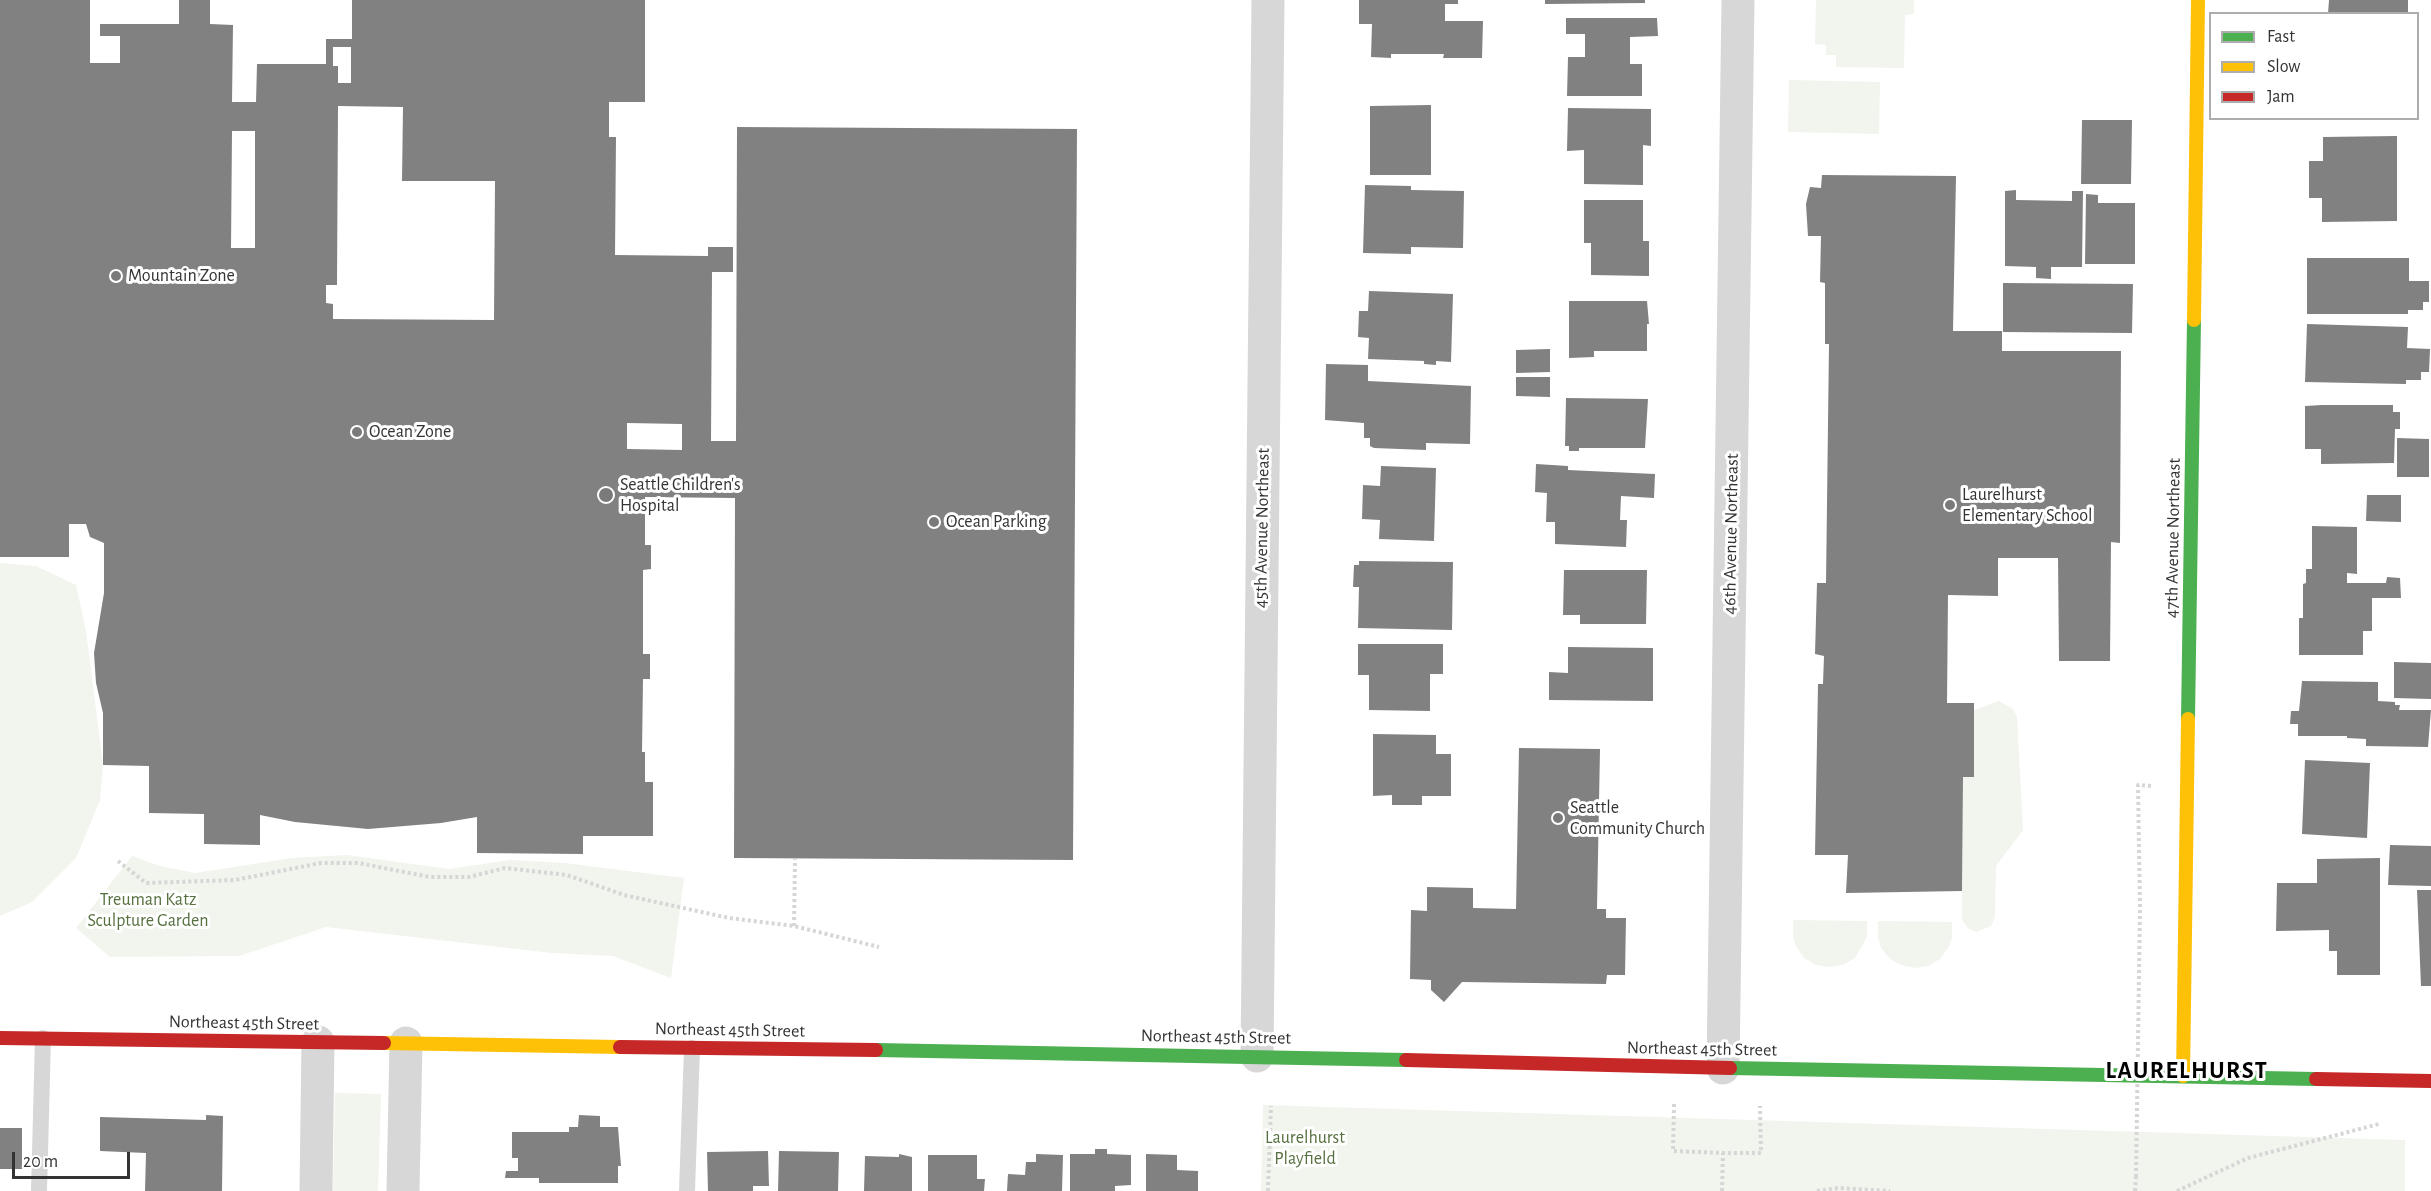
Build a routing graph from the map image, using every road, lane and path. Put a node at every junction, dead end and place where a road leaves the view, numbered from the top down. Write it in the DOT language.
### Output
graph roads {
  1 [pos="1268,0"];
  2 [pos="1738,0"];
  3 [pos="2198,0"];
  4 [pos="795,859"];
  5 [pos="118,861"];
  6 [pos="2140,907"];
  7 [pos="794,926"];
  8 [pos="879,947"];
  9 [pos="0,1038"];
  10 [pos="43,1038"];
  11 [pos="318,1042"];
  12 [pos="406,1043"];
  13 [pos="692,1048"];
  14 [pos="1257,1056"];
  15 [pos="1675,1067"];
  16 [pos="1723,1068"];
  17 [pos="1760,1069"];
  18 [pos="2184,1076"];
  19 [pos="2431,1081"];
  20 [pos="1271,1106"];
  21 [pos="2379,1124"];
  22 [pos="1723,1152"];
  23 [pos="39,1191"];
  24 [pos="316,1191"];
  25 [pos="403,1191"];
  26 [pos="687,1191"];
  27 [pos="1268,1191"];
  28 [pos="1722,1191"];
  29 [pos="1817,1191"];
  30 [pos="1890,1191"];
  31 [pos="2135,1191"];
  32 [pos="2176,1191"];
  1 -- 14 [label="street, 45th Avenue Northeast"];
  2 -- 16 [label="street, 46th Avenue Northeast"];
  3 -- 18 [label="street, 47th Avenue Northeast"];
  4 -- 7 [label="path"];
  5 -- 7 [label="path"];
  6 -- 31 [label="path, bridge"];
  7 -- 8 [label="path"];
  9 -- 10 [label="street, Northeast 45th Street"];
  10 -- 11 [label="street, Northeast 45th Street"];
  10 -- 23 [label="lane"];
  11 -- 12 [label="street, Northeast 45th Street"];
  11 -- 24 [label="street"];
  12 -- 13 [label="street, Northeast 45th Street"];
  12 -- 25 [label="street"];
  13 -- 14 [label="street, Northeast 45th Street"];
  13 -- 26 [label="lane"];
  14 -- 15 [label="street, Northeast 45th Street"];
  15 -- 16 [label="street, Northeast 45th Street"];
  15 -- 22 [label="path"];
  16 -- 17 [label="street, Northeast 45th Street"];
  17 -- 18 [label="street, Northeast 45th Street"];
  17 -- 22 [label="path"];
  18 -- 19 [label="street, Northeast 45th Street"];
  20 -- 27 [label="path"];
  21 -- 32 [label="path"];
  22 -- 28 [label="path"];
  29 -- 30 [label="path"];
}
